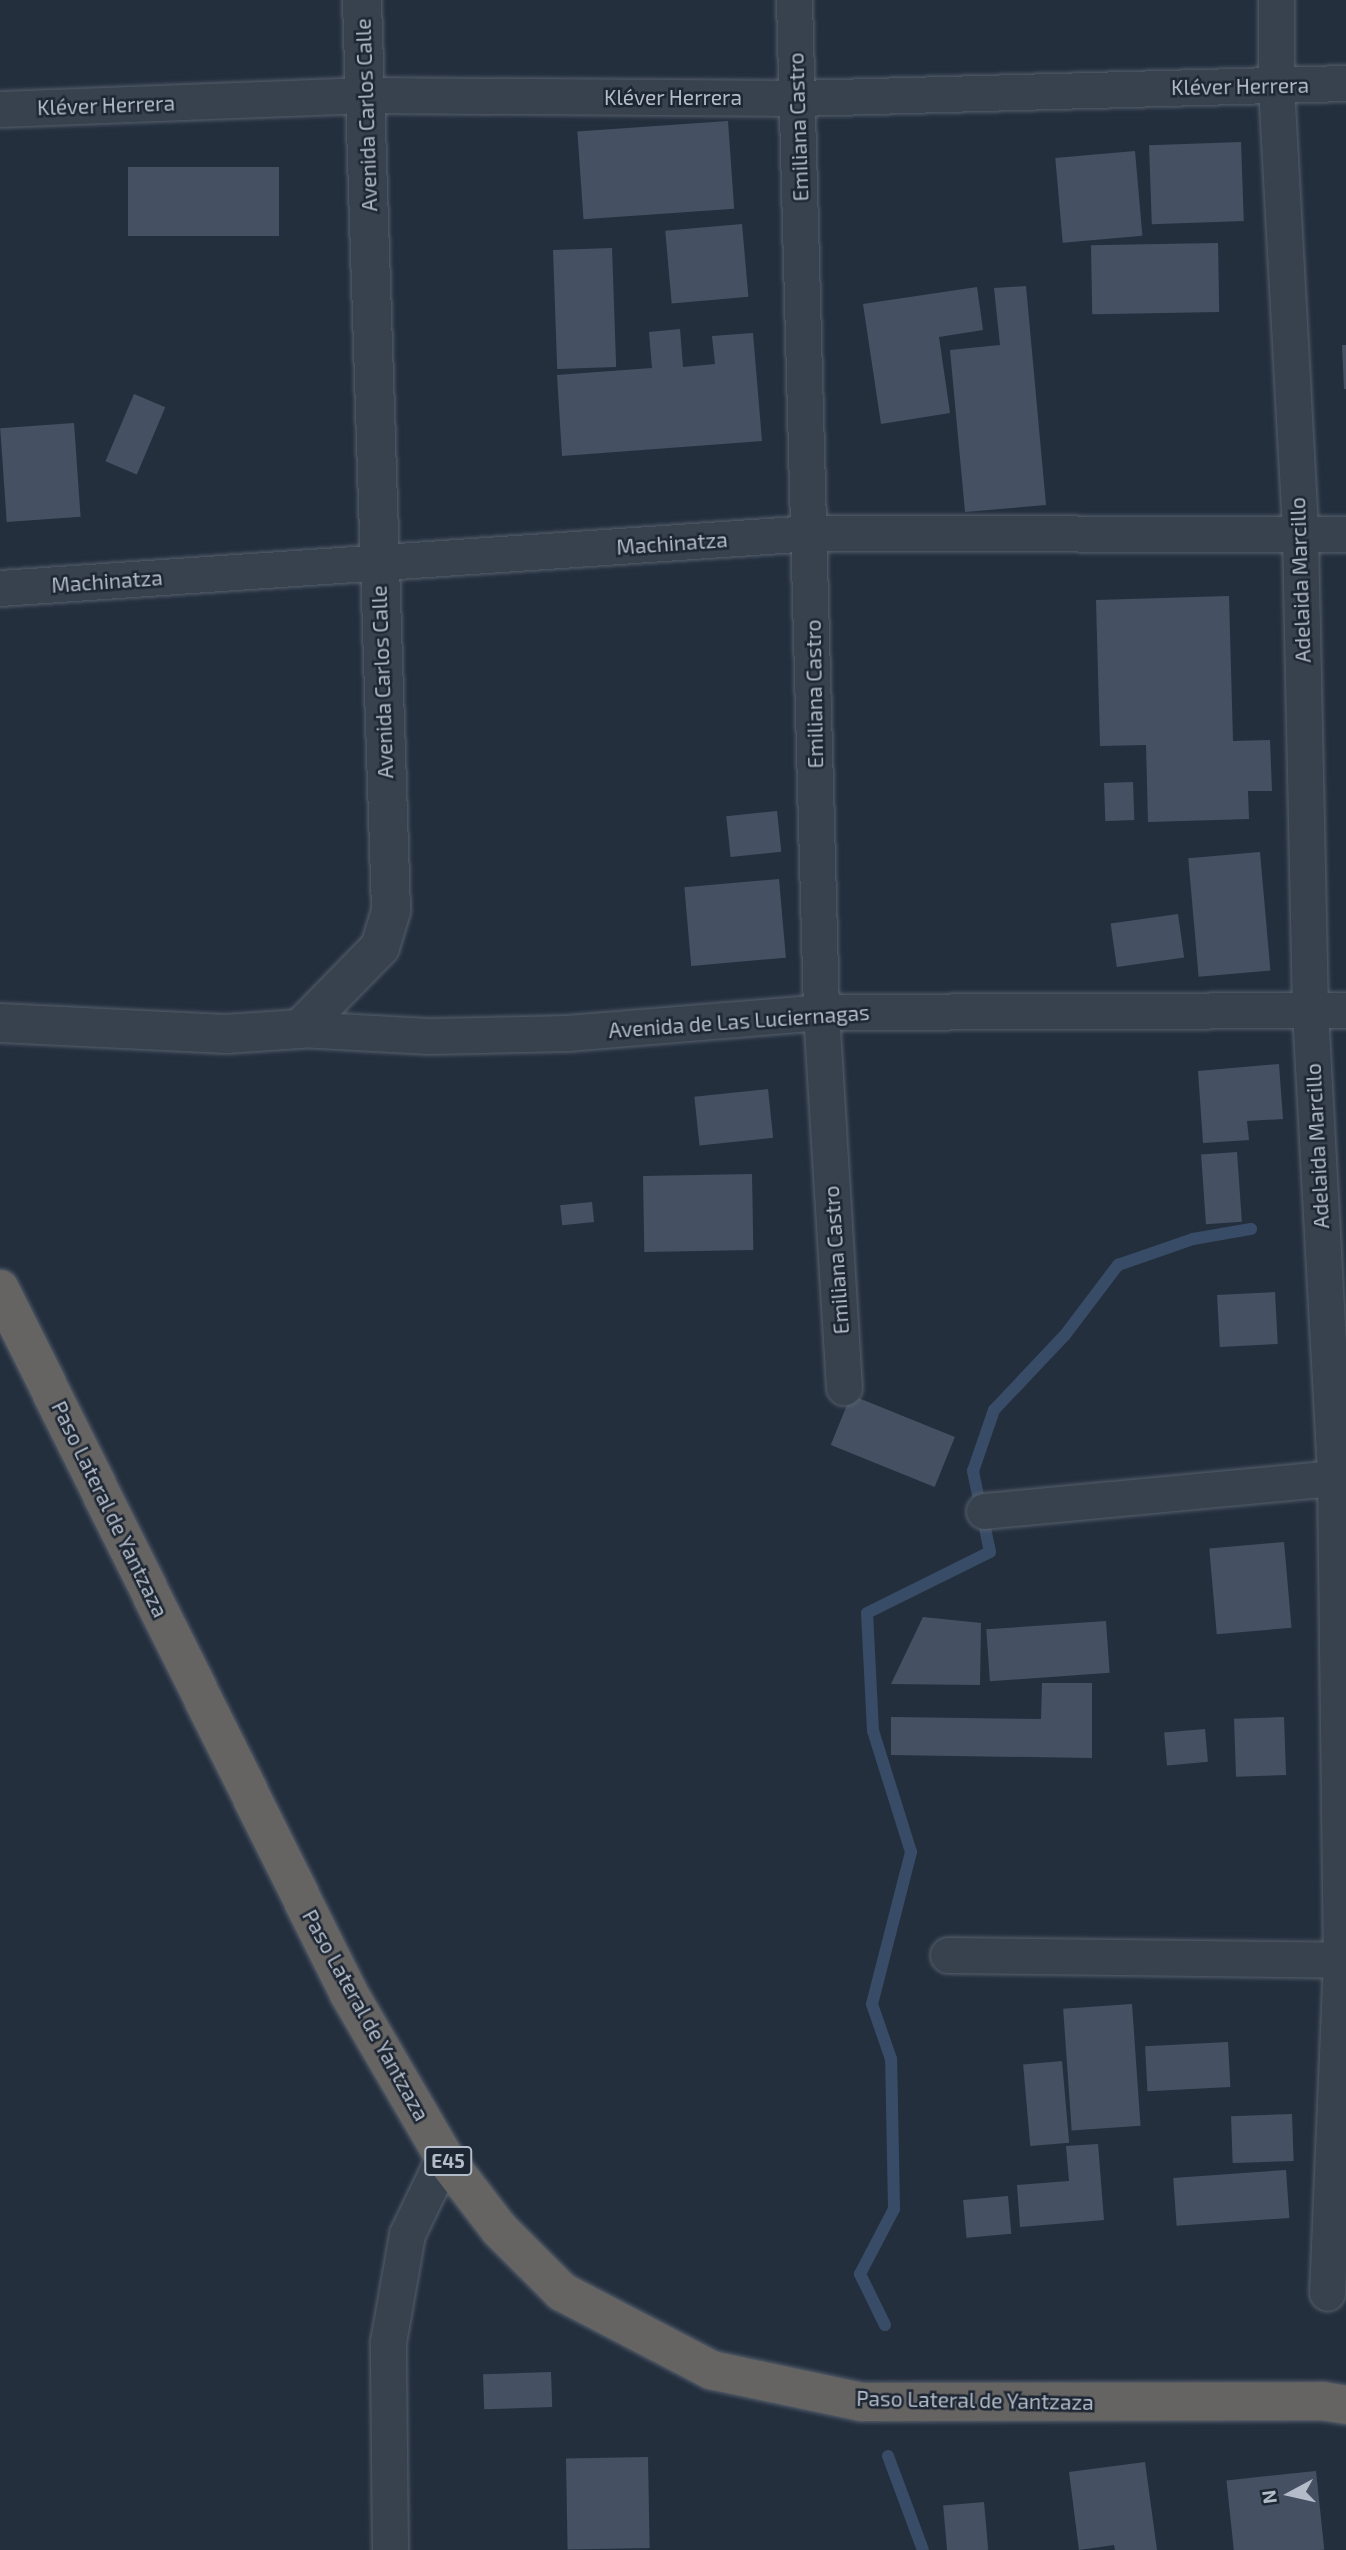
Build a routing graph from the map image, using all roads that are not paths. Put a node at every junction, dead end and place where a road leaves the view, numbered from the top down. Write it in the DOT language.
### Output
graph roads {
  1 [pos="362,0"];
  2 [pos="794,0"];
  3 [pos="1276,0"];
  4 [pos="1346,83"];
  5 [pos="1276,85"];
  6 [pos="367,95"];
  7 [pos="798,98"];
  8 [pos="0,109"];
  9 [pos="811,533"];
  10 [pos="1300,534"];
  11 [pos="1346,534"];
  12 [pos="377,562"];
  13 [pos="0,588"];
  14 [pos="1310,1010"];
  15 [pos="1346,1010"];
  16 [pos="821,1012"];
  17 [pos="0,1023"];
  18 [pos="300,1029"];
  19 [pos="0,1289"];
  20 [pos="844,1387"];
  21 [pos="1340,1477"];
  22 [pos="984,1511"];
  23 [pos="948,1955"];
  24 [pos="1344,1960"];
  25 [pos="444,2157"];
  26 [pos="1327,2293"];
  27 [pos="1346,2405"];
  28 [pos="390,2550"];
  1 -- 6 [label="street, Avenida Carlos Calle"];
  2 -- 7 [label="street, Emiliana Castro"];
  3 -- 5 [label="street, Adelaida Marcillo"];
  4 -- 5 [label="street, Kléver Herrera"];
  5 -- 7 [label="street, Kléver Herrera"];
  5 -- 10 [label="street, Adelaida Marcillo"];
  6 -- 7 [label="street, Kléver Herrera"];
  6 -- 8 [label="street, Kléver Herrera"];
  6 -- 12 [label="street, Avenida Carlos Calle"];
  7 -- 9 [label="street, Emiliana Castro"];
  9 -- 10 [label="street, Machinatza"];
  9 -- 12 [label="street, Machinatza"];
  9 -- 16 [label="street, Emiliana Castro"];
  10 -- 11 [label="street, Machinatza"];
  10 -- 14 [label="street, Adelaida Marcillo"];
  12 -- 13 [label="street, Machinatza"];
  12 -- 18 [label="street, Avenida Carlos Calle"];
  14 -- 15 [label="street, Avenida de Las Luciernagas"];
  14 -- 16 [label="street, Avenida de Las Luciernagas"];
  14 -- 21 [label="street, Adelaida Marcillo"];
  16 -- 18 [label="street, Avenida de Las Luciernagas"];
  16 -- 20 [label="street, Emiliana Castro"];
  17 -- 18 [label="street"];
  19 -- 25 [label="highway, Paso Lateral de Yantzaza / E45"];
  21 -- 22 [label="street"];
  21 -- 24 [label="street, Adelaida Marcillo"];
  23 -- 24 [label="street"];
  24 -- 26 [label="street, Adelaida Marcillo"];
  25 -- 27 [label="highway, Paso Lateral de Yantzaza / E45"];
  25 -- 28 [label="street"];
}
